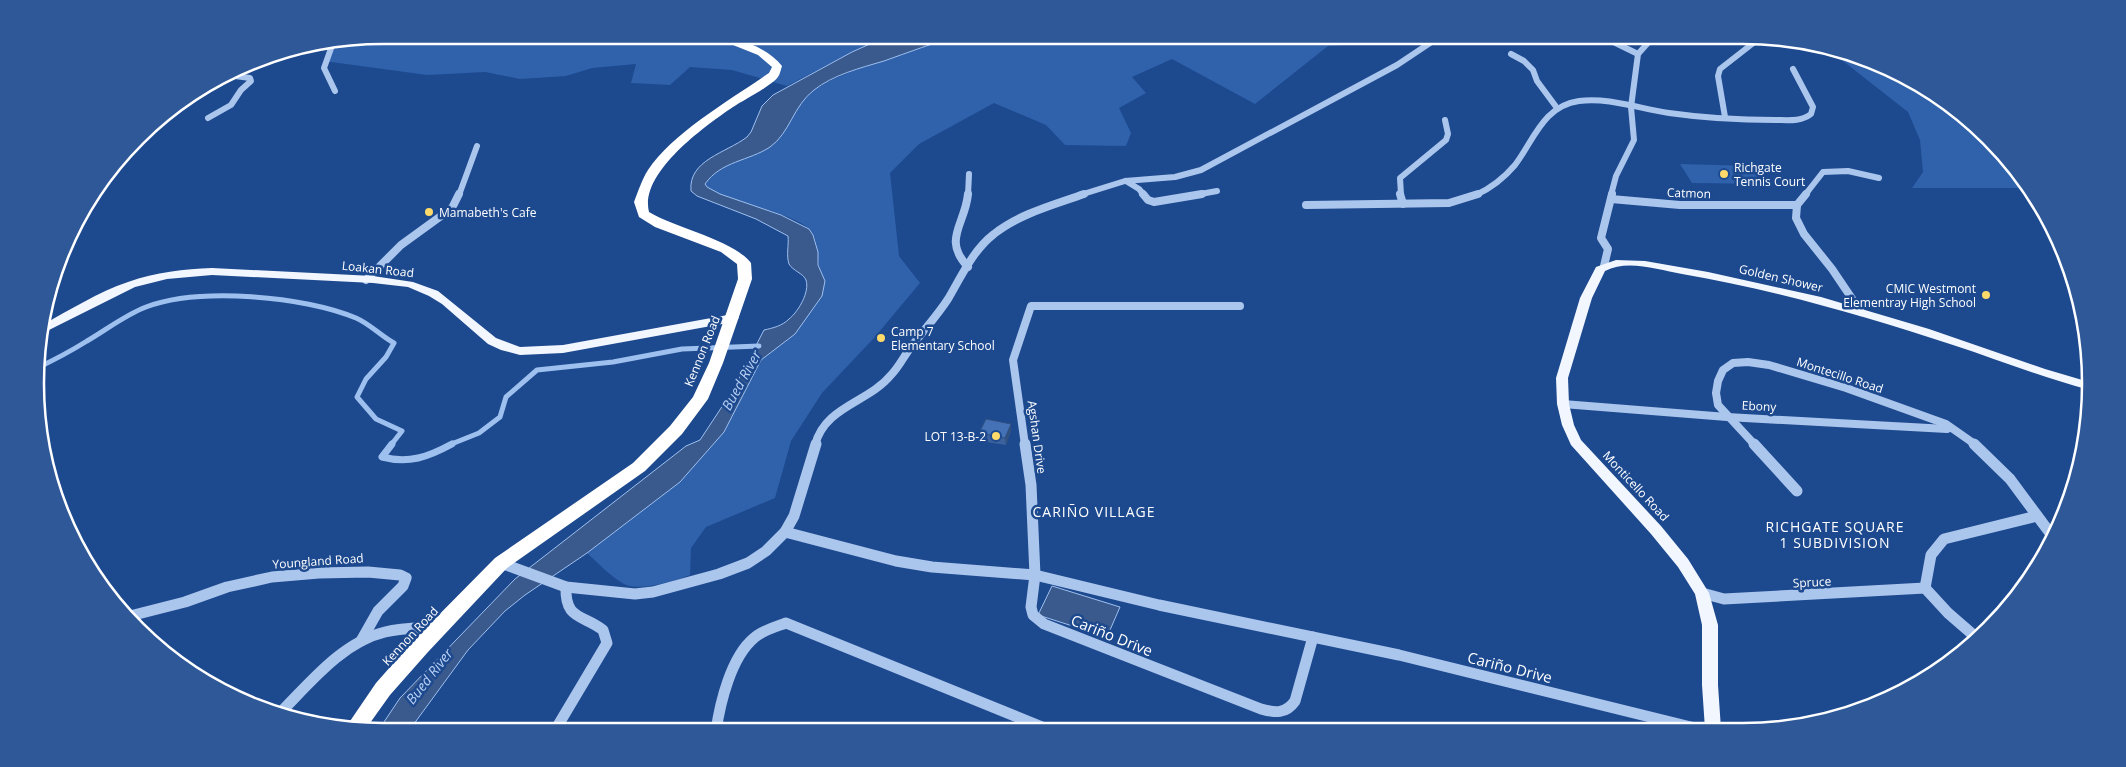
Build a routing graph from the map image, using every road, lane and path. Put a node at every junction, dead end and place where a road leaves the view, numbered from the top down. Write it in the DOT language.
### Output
graph roads {
  1 [pos="738,44"];
  2 [pos="1430,44"];
  3 [pos="1617,44"];
  4 [pos="1647,44"];
  5 [pos="1753,44"];
  6 [pos="331,48"];
  7 [pos="1511,54"];
  8 [pos="1638,54"];
  9 [pos="1793,69"];
  10 [pos="239,76"];
  11 [pos="335,91"];
  12 [pos="1631,107"];
  13 [pos="1557,108"];
  14 [pos="1726,117"];
  15 [pos="208,118"];
  16 [pos="1444,120"];
  17 [pos="477,146"];
  18 [pos="969,174"];
  19 [pos="1879,178"];
  20 [pos="1125,181"];
  21 [pos="1217,191"];
  22 [pos="1611,199"];
  23 [pos="1403,204"];
  24 [pos="1306,205"];
  25 [pos="1797,205"];
  26 [pos="1604,266"];
  27 [pos="968,267"];
  28 [pos="366,280"];
  29 [pos="1240,306"];
  30 [pos="1861,312"];
  31 [pos="733,318"];
  32 [pos="49,326"];
  33 [pos="2082,383"];
  34 [pos="1563,404"];
  35 [pos="1727,417"];
  36 [pos="1955,429"];
  37 [pos="1797,491"];
  38 [pos="2037,516"];
  39 [pos="2048,531"];
  40 [pos="785,532"];
  41 [pos="508,566"];
  42 [pos="1035,575"];
  43 [pos="552,581"];
  44 [pos="566,587"];
  45 [pos="1925,588"];
  46 [pos="1702,594"];
  47 [pos="135,615"];
  48 [pos="441,627"];
  49 [pos="1972,634"];
  50 [pos="1313,637"];
  51 [pos="361,642"];
  52 [pos="285,708"];
  53 [pos="359,723"];
  54 [pos="559,723"];
  55 [pos="717,723"];
  56 [pos="1035,723"];
  57 [pos="1676,723"];
  58 [pos="1713,723"];
  1 -- 31 [label="highway, Kennon Road"];
  2 -- 20 [label="street"];
  3 -- 8 [label="street"];
  4 -- 8 [label="street"];
  5 -- 14 [label="street"];
  6 -- 11 [label="street"];
  7 -- 13 [label="street"];
  8 -- 12 [label="street"];
  9 -- 14 [label="street"];
  10 -- 15 [label="street"];
  12 -- 13 [label="street"];
  12 -- 14 [label="street"];
  12 -- 22 [label="street"];
  13 -- 23 [label="street"];
  16 -- 23 [label="street"];
  17 -- 28 [label="street"];
  18 -- 27 [label="street"];
  19 -- 25 [label="street"];
  20 -- 21 [label="street"];
  20 -- 27 [label="street"];
  22 -- 25 [label="street, Catmon"];
  22 -- 26 [label="street"];
  23 -- 24 [label="street"];
  25 -- 30 [label="street"];
  26 -- 30 [label="main road, Golden Shower"];
  26 -- 34 [label="main road, Monticello Road"];
  27 -- 40 [label="street"];
  28 -- 31 [label="main road, Loakan Road"];
  28 -- 32 [label="main road, Loakan Road"];
  29 -- 42 [label="street, Agshan Drive"];
  30 -- 33 [label="main road, Golden Shower"];
  31 -- 41 [label="highway, Kennon Road"];
  34 -- 35 [label="street, Ebony"];
  34 -- 46 [label="main road, Monticello Road"];
  35 -- 36 [label="street, Ebony"];
  35 -- 36 [label="street, Montecillo Road"];
  35 -- 37 [label="street, Montecillo Road"];
  36 -- 38 [label="street, Montecillo Road"];
  38 -- 39 [label="street, Montecillo Road"];
  38 -- 45 [label="street"];
  40 -- 42 [label="street, Cariño Drive"];
  40 -- 44 [label="street"];
  41 -- 43 [label="street"];
  41 -- 48 [label="highway, Kennon Road"];
  42 -- 50 [label="street, Cariño Drive"];
  42 -- 50 [label="street, Cariño Drive"];
  43 -- 44 [label="street"];
  44 -- 54 [label="street"];
  45 -- 46 [label="street, Spruce"];
  45 -- 49 [label="street"];
  46 -- 58 [label="main road, Monticello Road"];
  47 -- 51 [label="street, Youngland Road"];
  48 -- 51 [label="street"];
  48 -- 53 [label="highway, Kennon Road"];
  50 -- 57 [label="street, Cariño Drive"];
  51 -- 52 [label="street"];
  55 -- 56 [label="street"];
}
